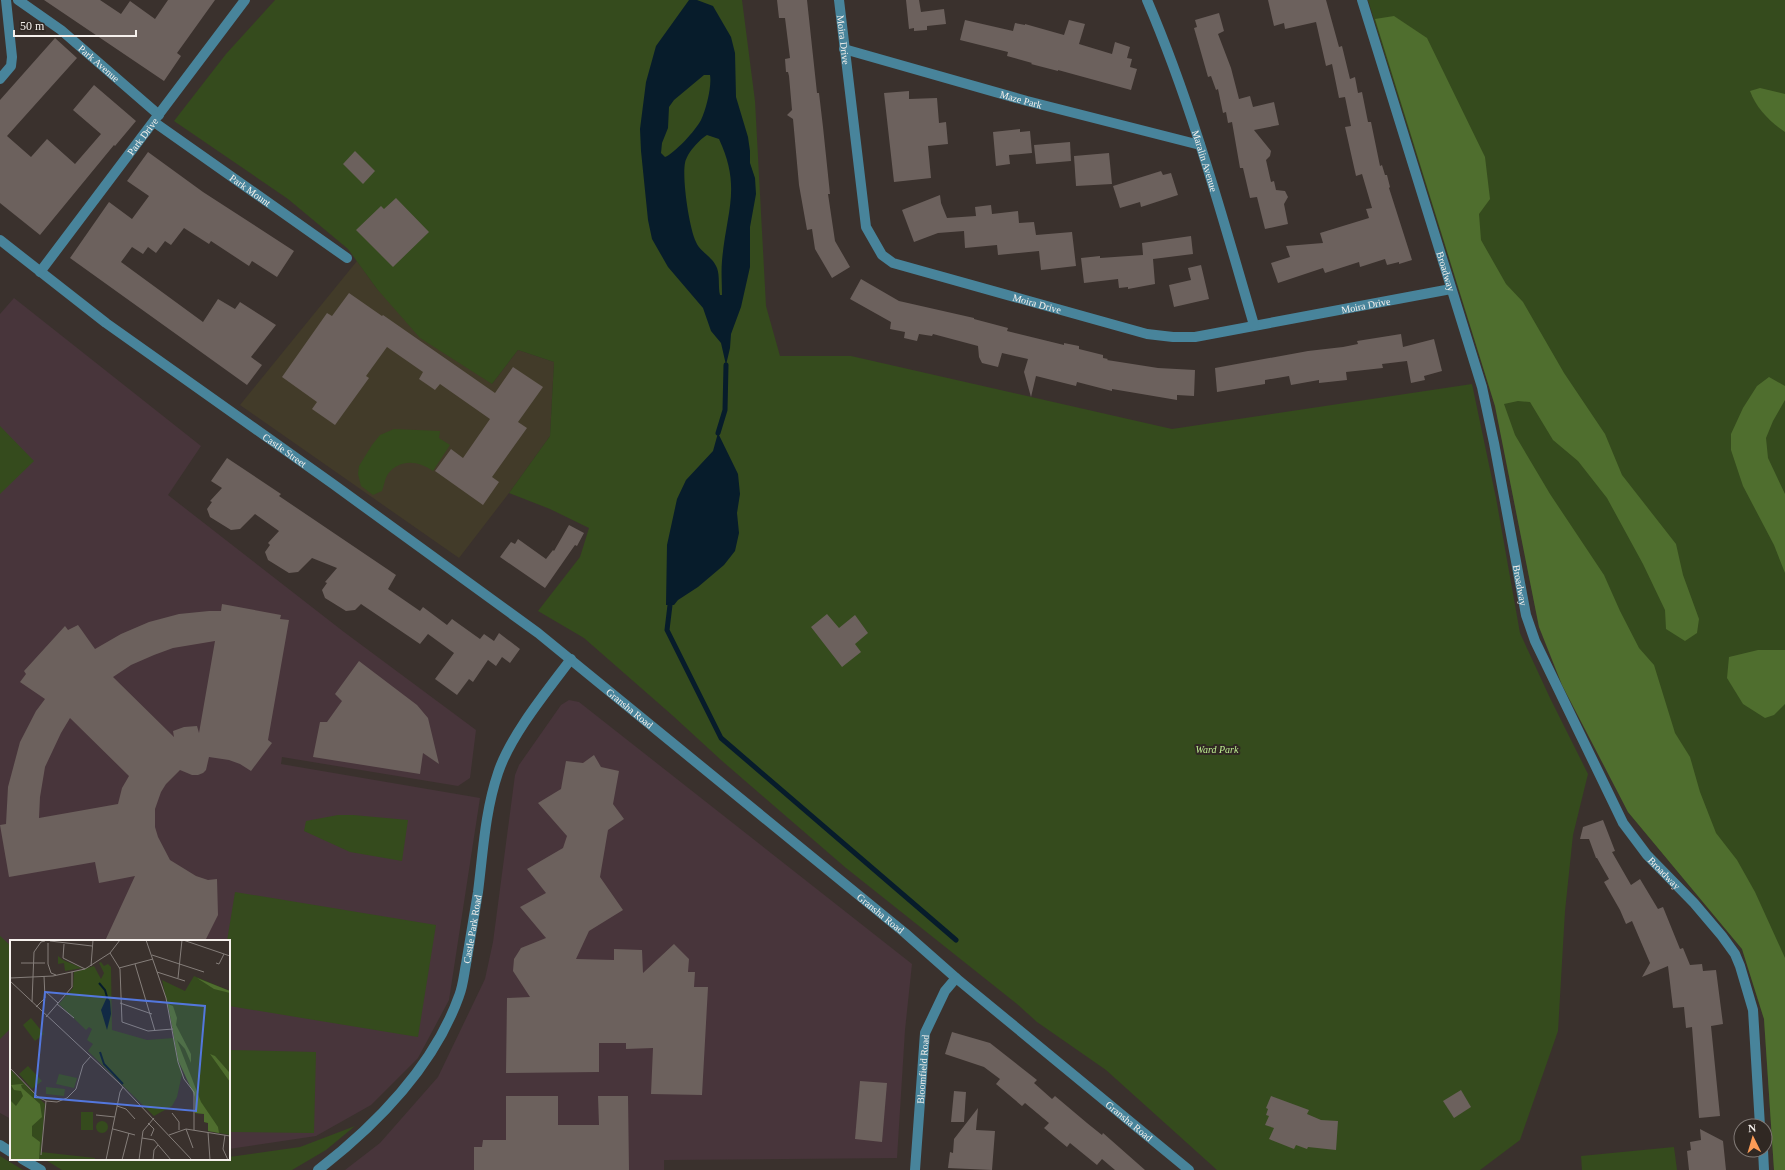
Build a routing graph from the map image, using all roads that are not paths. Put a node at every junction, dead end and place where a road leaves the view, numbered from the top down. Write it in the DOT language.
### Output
graph roads {
  1 [pos="6,0"];
  2 [pos="18,0"];
  3 [pos="245,0"];
  4 [pos="839,0"];
  5 [pos="1147,0"];
  6 [pos="1362,0"];
  7 [pos="844,48"];
  8 [pos="0,79"];
  9 [pos="156,118"];
  10 [pos="1200,145"];
  11 [pos="0,240"];
  12 [pos="347,258"];
  13 [pos="40,272"];
  14 [pos="1452,289"];
  15 [pos="1254,325"];
  16 [pos="571,659"];
  17 [pos="956,978"];
  18 [pos="1760,1118"];
  19 [pos="0,1145"];
  20 [pos="10,1151"];
  21 [pos="1763,1158"];
  22 [pos="24,1160"];
  23 [pos="41,1170"];
  24 [pos="318,1170"];
  25 [pos="915,1170"];
  26 [pos="1189,1170"];
  27 [pos="1764,1170"];
  1 -- 8 [label="street"];
  2 -- 9 [label="street, Park Avenue"];
  3 -- 9 [label="street, Park Drive"];
  4 -- 7 [label="street, Moira Drive"];
  5 -- 10 [label="street, Maralin Avenue"];
  6 -- 14 [label="street, Broadway"];
  7 -- 10 [label="street, Maze Park"];
  7 -- 15 [label="street, Moira Drive"];
  9 -- 12 [label="street, Park Mount"];
  9 -- 13 [label="street, Park Drive"];
  10 -- 15 [label="street, Maralin Avenue"];
  11 -- 13 [label="street, Castle Street"];
  13 -- 16 [label="street, Castle Street"];
  14 -- 15 [label="street, Moira Drive"];
  14 -- 18 [label="street, Broadway"];
  16 -- 17 [label="street, Gransha Road"];
  16 -- 24 [label="street, Castle Park Road"];
  17 -- 25 [label="street, Bloomfield Road"];
  17 -- 26 [label="street, Gransha Road"];
  19 -- 20 [label="street"];
  21 -- 27 [label="street"];
  22 -- 23 [label="street"];
}
